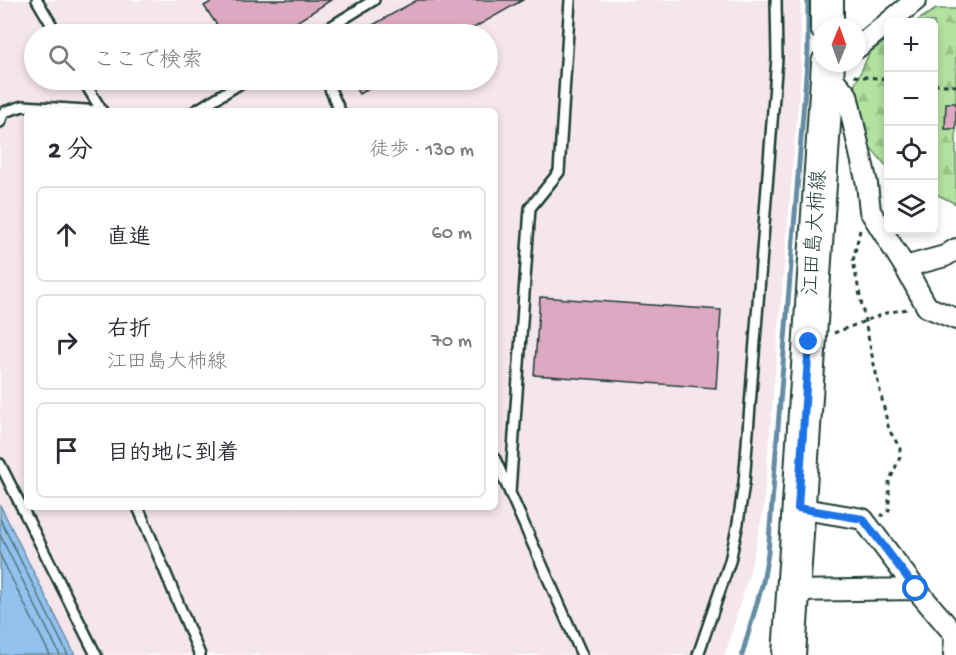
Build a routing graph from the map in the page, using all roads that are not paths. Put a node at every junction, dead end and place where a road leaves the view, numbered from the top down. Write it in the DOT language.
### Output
graph roads {
  1 [pos="36,0"];
  2 [pos="374,0"];
  3 [pos="570,0"];
  4 [pos="776,0"];
  5 [pos="827,0"];
  6 [pos="916,0"];
  7 [pos="827,18"];
  8 [pos="51,24"];
  9 [pos="335,24"];
  10 [pos="866,41"];
  11 [pos="832,72"];
  12 [pos="835,72"];
  13 [pos="89,90"];
  14 [pos="230,90"];
  15 [pos="331,90"];
  16 [pos="55,108"];
  17 [pos="100,108"];
  18 [pos="200,108"];
  19 [pos="339,108"];
  20 [pos="0,122"];
  21 [pos="956,249"];
  22 [pos="905,267"];
  23 [pos="956,319"];
  24 [pos="0,464"];
  25 [pos="498,466"];
  26 [pos="510,492"];
  27 [pos="798,508"];
  28 [pos="139,510"];
  29 [pos="916,589"];
  30 [pos="793,591"];
  31 [pos="96,655"];
  32 [pos="200,655"];
  33 [pos="582,655"];
  34 [pos="698,655"];
  35 [pos="789,655"];
  36 [pos="954,655"];
  1 -- 8 [label="lane"];
  2 -- 9 [label="lane"];
  3 -- 26 [label="lane"];
  4 -- 34 [label="lane"];
  5 -- 7 [label="main road"];
  6 -- 10 [label="street"];
  11 -- 27 [label="main road, 江田島大柿線"];
  12 -- 22 [label="street"];
  13 -- 17 [label="lane"];
  14 -- 18 [label="lane"];
  15 -- 19 [label="lane"];
  16 -- 20 [label="lane"];
  21 -- 22 [label="street"];
  22 -- 23 [label="street"];
  24 -- 31 [label="lane"];
  25 -- 26 [label="lane"];
  26 -- 33 [label="lane"];
  27 -- 29 [label="street"];
  27 -- 30 [label="main road, 江田島大柿線"];
  28 -- 32 [label="lane"];
  29 -- 30 [label="street"];
  29 -- 36 [label="street"];
  30 -- 35 [label="main road, 江田島大柿線"];
}
